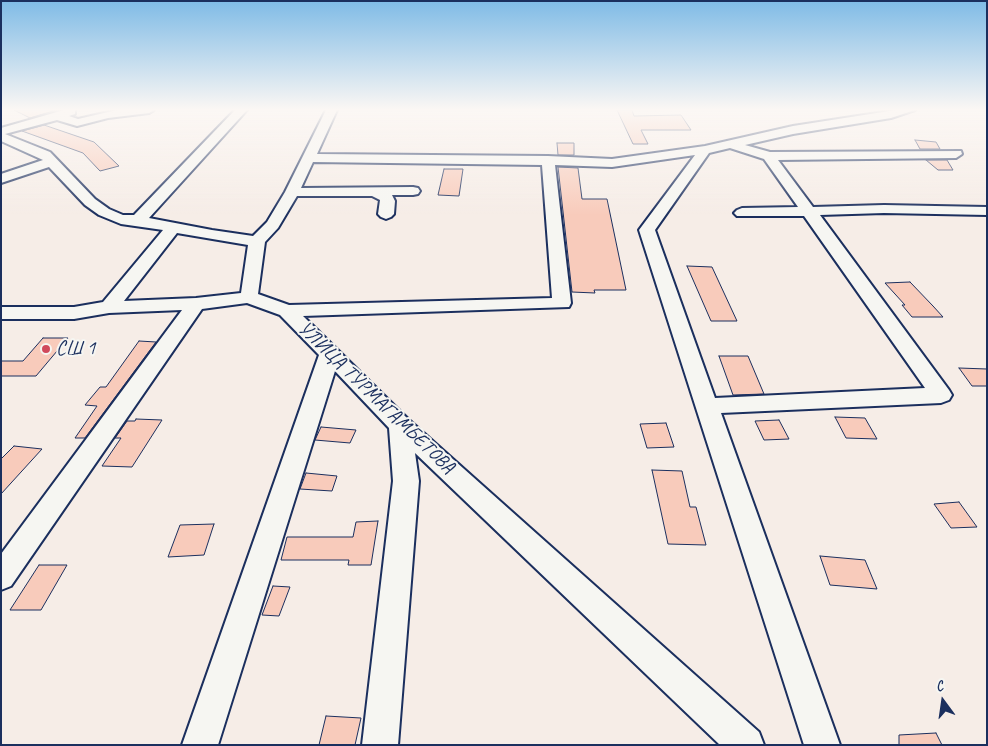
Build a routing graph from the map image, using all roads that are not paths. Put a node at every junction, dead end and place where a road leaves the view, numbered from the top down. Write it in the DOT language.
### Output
graph roads {
  1 [pos="20,145"];
  2 [pos="209,145"];
  3 [pos="315,145"];
  4 [pos="727,145"];
  5 [pos="733,145"];
  6 [pos="705,150"];
  7 [pos="956,154"];
  8 [pos="769,156"];
  9 [pos="308,158"];
  10 [pos="548,160"];
  11 [pos="51,162"];
  12 [pos="1,179"];
  13 [pos="374,191"];
  14 [pos="413,191"];
  15 [pos="292,192"];
  16 [pos="987,211"];
  17 [pos="808,212"];
  18 [pos="742,213"];
  19 [pos="386,214"];
  20 [pos="138,220"];
  21 [pos="173,228"];
  22 [pos="257,242"];
  23 [pos="249,297"];
  24 [pos="196,304"];
  25 [pos="110,307"];
  26 [pos="286,311"];
  27 [pos="1,313"];
  28 [pos="330,353"];
  29 [pos="708,406"];
  30 [pos="400,424"];
  31 [pos="1,577"];
  32 [pos="200,745"];
  33 [pos="380,745"];
  34 [pos="746,745"];
  35 [pos="822,745"];
  1 -- 11 [label="street"];
  2 -- 20 [label="street"];
  3 -- 9 [label="street"];
  4 -- 6 [label="street"];
  5 -- 8 [label="street"];
  6 -- 10 [label="street"];
  6 -- 29 [label="street"];
  7 -- 8 [label="street"];
  8 -- 17 [label="street"];
  9 -- 10 [label="street"];
  9 -- 15 [label="street"];
  10 -- 26 [label="street"];
  11 -- 12 [label="street"];
  11 -- 20 [label="street"];
  13 -- 14 [label="street"];
  13 -- 15 [label="street"];
  13 -- 19 [label="street"];
  15 -- 22 [label="street"];
  16 -- 17 [label="street"];
  17 -- 18 [label="street"];
  17 -- 29 [label="street"];
  20 -- 21 [label="street"];
  21 -- 22 [label="street"];
  21 -- 25 [label="street"];
  22 -- 23 [label="street"];
  23 -- 24 [label="street"];
  23 -- 26 [label="street, УЛИЦА ТУРМАГАМБЕТОВА"];
  24 -- 25 [label="street"];
  24 -- 31 [label="street"];
  25 -- 27 [label="street"];
  26 -- 28 [label="street, УЛИЦА ТУРМАГАМБЕТОВА"];
  28 -- 30 [label="street, УЛИЦА ТУРМАГАМБЕТОВА"];
  28 -- 32 [label="street"];
  29 -- 35 [label="street"];
  30 -- 33 [label="street"];
  30 -- 34 [label="street, УЛИЦА ТУРМАГАМБЕТОВА"];
}
